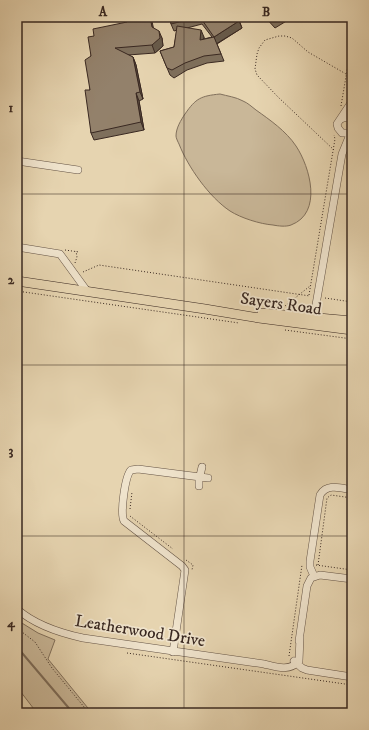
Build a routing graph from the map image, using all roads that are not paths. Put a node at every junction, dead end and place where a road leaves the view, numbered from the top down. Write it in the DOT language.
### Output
graph roads {
  1 [pos="352,103"];
  2 [pos="341,118"];
  3 [pos="352,120"];
  4 [pos="336,131"];
  5 [pos="352,131"];
  6 [pos="342,154"];
  7 [pos="17,161"];
  8 [pos="78,170"];
  9 [pos="17,248"];
  10 [pos="17,281"];
  11 [pos="88,291"];
  12 [pos="352,321"];
  13 [pos="313,322"];
  14 [pos="352,330"];
  15 [pos="202,467"];
  16 [pos="199,476"];
  17 [pos="208,478"];
  18 [pos="198,486"];
  19 [pos="352,490"];
  20 [pos="314,576"];
  21 [pos="352,579"];
  22 [pos="17,609"];
  23 [pos="173,652"];
  24 [pos="295,662"];
  25 [pos="352,677"];
  1 -- 2 [label="street"];
  2 -- 3 [label="street"];
  2 -- 4 [label="street"];
  4 -- 5 [label="street"];
  4 -- 6 [label="street"];
  5 -- 6 [label="street"];
  6 -- 13 [label="street"];
  7 -- 8 [label="street"];
  9 -- 11 [label="street"];
  10 -- 11 [label="main road, Sayers Road"];
  11 -- 13 [label="main road, Sayers Road"];
  12 -- 13 [label="main road, Sayers Road"];
  13 -- 14 [label="main road, Sayers Road"];
  15 -- 16 [label="street"];
  16 -- 17 [label="street"];
  16 -- 18 [label="street"];
  16 -- 23 [label="street"];
  19 -- 20 [label="street"];
  20 -- 21 [label="street"];
  20 -- 24 [label="street"];
  22 -- 23 [label="street, Leatherwood Drive"];
  23 -- 24 [label="street, Leatherwood Drive"];
  24 -- 25 [label="street"];
}
